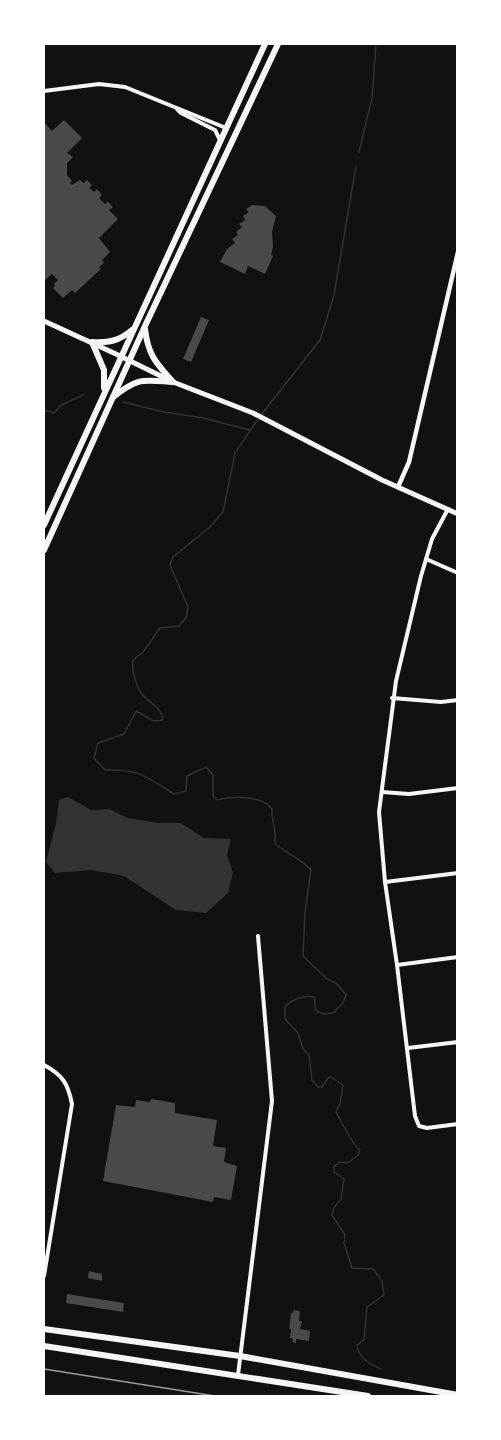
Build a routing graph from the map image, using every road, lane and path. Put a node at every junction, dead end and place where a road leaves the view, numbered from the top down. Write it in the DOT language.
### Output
graph roads {
  1 [pos="266,44"];
  2 [pos="278,44"];
  3 [pos="44,91"];
  4 [pos="176,108"];
  5 [pos="227,128"];
  6 [pos="221,141"];
  7 [pos="231,143"];
  8 [pos="458,252"];
  9 [pos="450,283"];
  10 [pos="458,284"];
  11 [pos="44,321"];
  12 [pos="145,326"];
  13 [pos="135,327"];
  14 [pos="92,342"];
  15 [pos="122,356"];
  16 [pos="129,360"];
  17 [pos="173,382"];
  18 [pos="104,394"];
  19 [pos="112,398"];
  20 [pos="398,487"];
  21 [pos="448,509"];
  22 [pos="458,514"];
  23 [pos="44,525"];
  24 [pos="44,550"];
  25 [pos="426,559"];
  26 [pos="458,573"];
  27 [pos="392,698"];
  28 [pos="458,700"];
  29 [pos="458,788"];
  30 [pos="382,792"];
  31 [pos="458,873"];
  32 [pos="385,882"];
  33 [pos="258,936"];
  34 [pos="458,957"];
  35 [pos="397,965"];
  36 [pos="458,1042"];
  37 [pos="408,1048"];
  38 [pos="44,1065"];
  39 [pos="458,1124"];
  40 [pos="44,1276"];
  41 [pos="44,1329"];
  42 [pos="44,1346"];
  43 [pos="240,1356"];
  44 [pos="238,1376"];
  45 [pos="458,1395"];
  46 [pos="368,1396"];
  1 -- 5 [label="main road"];
  2 -- 7 [label="main road"];
  3 -- 4 [label="street"];
  4 -- 5 [label="street"];
  4 -- 6 [label="street"];
  5 -- 6 [label="main road"];
  5 -- 7 [label="main road"];
  6 -- 13 [label="main road"];
  7 -- 12 [label="main road"];
  8 -- 9 [label="street"];
  9 -- 10 [label="street"];
  9 -- 20 [label="street"];
  11 -- 14 [label="main road"];
  12 -- 16 [label="main road"];
  12 -- 17 [label="main road"];
  13 -- 14 [label="main road"];
  13 -- 15 [label="main road"];
  14 -- 15 [label="main road"];
  14 -- 18 [label="main road"];
  15 -- 16 [label="main road"];
  15 -- 18 [label="main road"];
  16 -- 17 [label="main road"];
  16 -- 19 [label="main road"];
  17 -- 19 [label="main road"];
  17 -- 20 [label="main road"];
  18 -- 23 [label="main road"];
  19 -- 24 [label="main road"];
  20 -- 21 [label="main road"];
  21 -- 22 [label="main road"];
  21 -- 25 [label="street"];
  25 -- 26 [label="street"];
  25 -- 27 [label="street"];
  27 -- 28 [label="street"];
  27 -- 30 [label="street"];
  29 -- 30 [label="street"];
  30 -- 32 [label="street"];
  31 -- 32 [label="street"];
  32 -- 35 [label="street"];
  33 -- 43 [label="street"];
  34 -- 35 [label="street"];
  35 -- 37 [label="street"];
  36 -- 37 [label="street"];
  37 -- 39 [label="street"];
  38 -- 40 [label="street"];
  41 -- 43 [label="main road"];
  42 -- 44 [label="main road"];
  43 -- 44 [label="street"];
  43 -- 45 [label="main road"];
  44 -- 46 [label="main road"];
}
